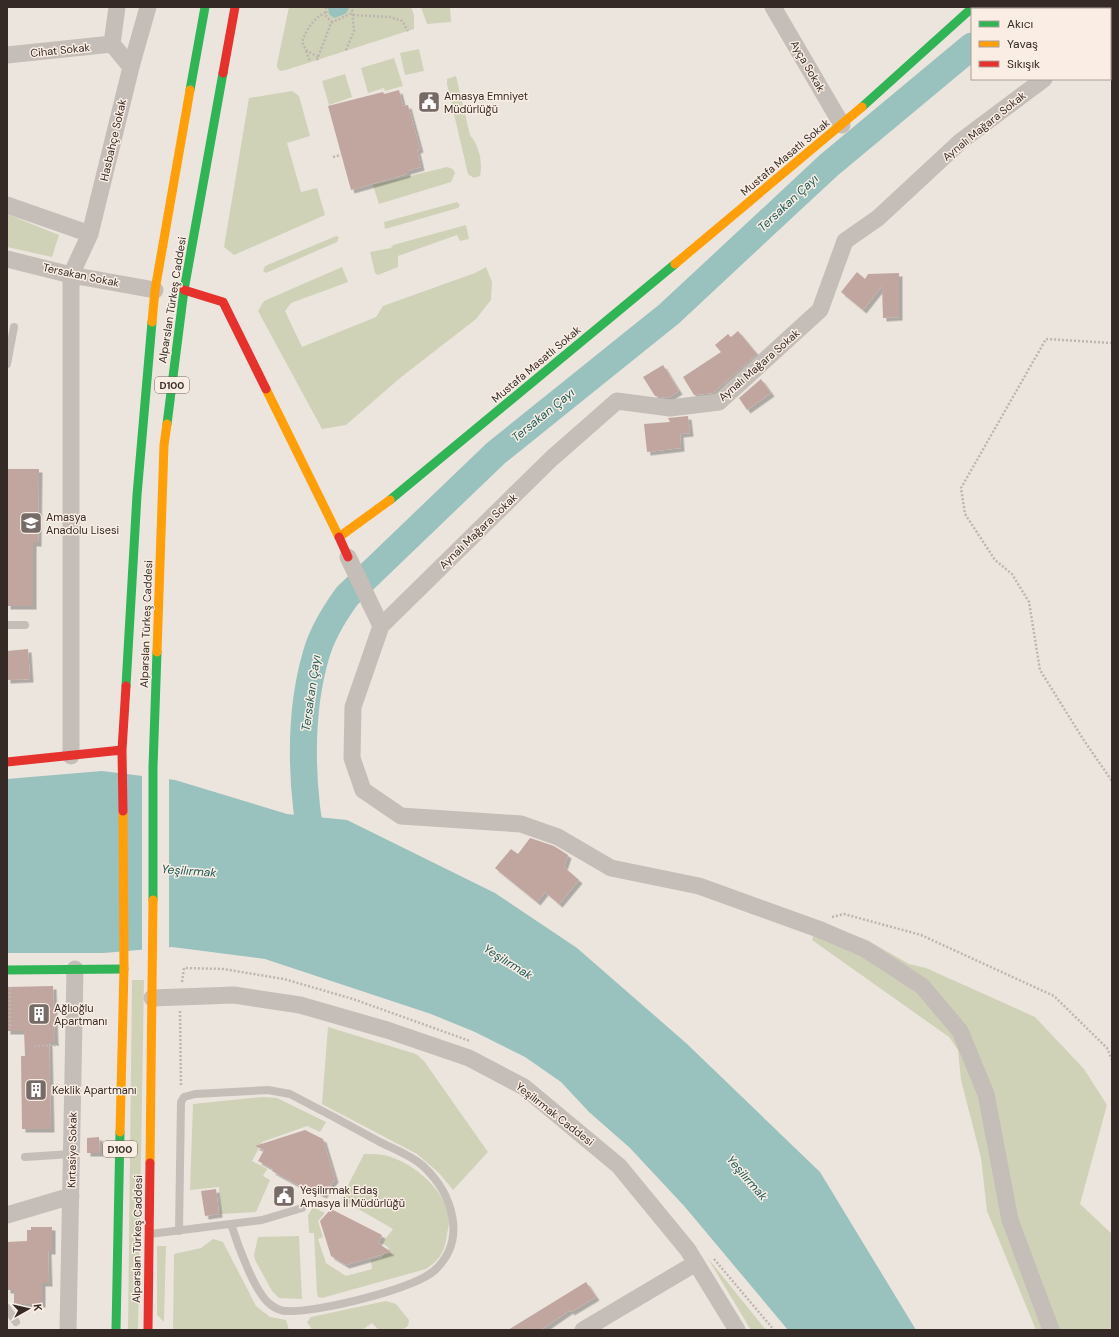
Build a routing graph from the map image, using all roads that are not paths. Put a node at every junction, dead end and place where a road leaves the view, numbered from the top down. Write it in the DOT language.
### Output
graph roads {
  1 [pos="117,7"];
  2 [pos="148,7"];
  3 [pos="205,7"];
  4 [pos="235,7"];
  5 [pos="773,7"];
  6 [pos="971,9"];
  7 [pos="112,44"];
  8 [pos="7,55"];
  9 [pos="131,67"];
  10 [pos="1043,80"];
  11 [pos="842,125"];
  12 [pos="7,205"];
  13 [pos="90,234"];
  14 [pos="7,259"];
  15 [pos="71,275"];
  16 [pos="155,290"];
  17 [pos="184,290"];
  18 [pos="14,327"];
  19 [pos="7,364"];
  20 [pos="339,537"];
  21 [pos="348,557"];
  22 [pos="7,625"];
  23 [pos="25,625"];
  24 [pos="381,626"];
  25 [pos="122,750"];
  26 [pos="71,756"];
  27 [pos="7,762"];
  28 [pos="124,969"];
  29 [pos="8,970"];
  30 [pos="75,970"];
  31 [pos="152,998"];
  32 [pos="72,1154"];
  33 [pos="25,1157"];
  34 [pos="71,1196"];
  35 [pos="302,1208"];
  36 [pos="7,1215"];
  37 [pos="231,1224"];
  38 [pos="179,1231"];
  39 [pos="149,1234"];
  40 [pos="696,1263"];
  41 [pos="7,1308"];
  42 [pos="16,1322"];
  43 [pos="68,1330"];
  44 [pos="116,1330"];
  45 [pos="148,1330"];
  46 [pos="584,1330"];
  47 [pos="738,1330"];
  48 [pos="1051,1330"];
  1 -- 7 [label="street"];
  2 -- 9 [label="street, Hasbahçe Sokak"];
  3 -- 16 [label="main road, Alparslan Türkeş Caddesi / D100"];
  4 -- 17 [label="main road, Alparslan Türkeş Caddesi / D100"];
  5 -- 11 [label="street, Ayça Sokak"];
  6 -- 11 [label="main road, Mustafa Masatlı Sokak"];
  7 -- 8 [label="street, Cihat Sokak"];
  7 -- 9 [label="street"];
  9 -- 13 [label="street, Hasbahçe Sokak"];
  10 -- 24 [label="street, Aynalı Mağara Sokak"];
  11 -- 20 [label="main road, Mustafa Masatlı Sokak"];
  12 -- 13 [label="street"];
  13 -- 15 [label="street, Hasbahçe Sokak"];
  14 -- 15 [label="street, Tersakan Sokak"];
  15 -- 16 [label="street, Tersakan Sokak"];
  15 -- 26 [label="street"];
  16 -- 25 [label="main road, Alparslan Türkeş Caddesi / D100"];
  17 -- 20 [label="main road"];
  17 -- 31 [label="main road, Alparslan Türkeş Caddesi / D100"];
  18 -- 19 [label="lane"];
  20 -- 21 [label="main road"];
  21 -- 24 [label="street"];
  22 -- 23 [label="lane"];
  24 -- 48 [label="street"];
  25 -- 26 [label="main road"];
  25 -- 28 [label="main road, Alparslan Türkeş Caddesi / D100"];
  26 -- 27 [label="main road"];
  28 -- 30 [label="main road"];
  28 -- 44 [label="main road, Alparslan Türkeş Caddesi / D100"];
  29 -- 30 [label="main road"];
  30 -- 32 [label="street, Kırtasiye Sokak"];
  31 -- 39 [label="main road, Alparslan Türkeş Caddesi / D100"];
  31 -- 40 [label="street, Yeşilırmak Caddesi"];
  32 -- 33 [label="lane"];
  32 -- 34 [label="street, Kırtasiye Sokak"];
  34 -- 36 [label="street"];
  34 -- 43 [label="street, Kırtasiye Sokak"];
  35 -- 37 [label="lane"];
  37 -- 38 [label="lane"];
  37 -- 38 [label="lane"];
  38 -- 39 [label="lane"];
  39 -- 45 [label="main road, Alparslan Türkeş Caddesi / D100"];
  40 -- 46 [label="street"];
  40 -- 47 [label="street, Yeşilırmak Caddesi"];
  41 -- 42 [label="lane"];
}
